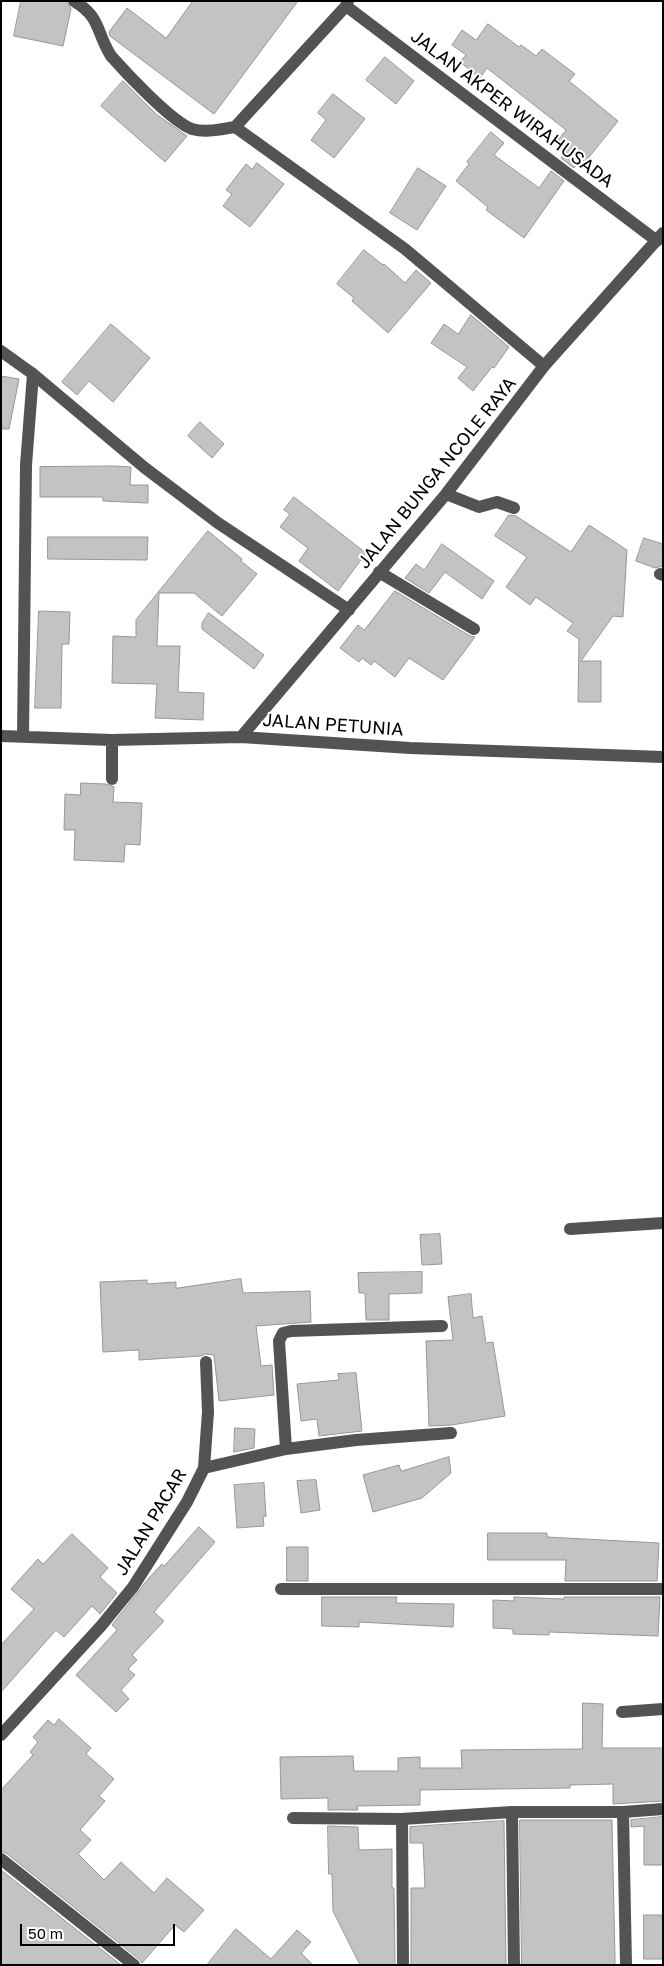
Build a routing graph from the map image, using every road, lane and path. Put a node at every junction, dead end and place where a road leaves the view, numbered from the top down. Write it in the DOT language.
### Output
graph roads {
  1 [pos="74,1"];
  2 [pos="347,3"];
  3 [pos="235,126"];
  4 [pos="660,237"];
  5 [pos="1,351"];
  6 [pos="544,366"];
  7 [pos="34,374"];
  8 [pos="446,494"];
  9 [pos="514,508"];
  10 [pos="380,572"];
  11 [pos="349,610"];
  12 [pos="474,629"];
  13 [pos="1,736"];
  14 [pos="24,736"];
  15 [pos="241,737"];
  16 [pos="112,740"];
  17 [pos="663,757"];
  18 [pos="112,779"];
  19 [pos="663,1223"];
  20 [pos="570,1229"];
  21 [pos="442,1326"];
  22 [pos="206,1362"];
  23 [pos="451,1433"];
  24 [pos="286,1449"];
  25 [pos="204,1468"];
  26 [pos="663,1589"];
  27 [pos="281,1590"];
  28 [pos="663,1709"];
  29 [pos="622,1712"];
  30 [pos="1,1735"];
  31 [pos="663,1809"];
  32 [pos="512,1812"];
  33 [pos="623,1812"];
  34 [pos="293,1818"];
  35 [pos="402,1819"];
  36 [pos="1,1859"];
  37 [pos="134,1965"];
  38 [pos="403,1965"];
  39 [pos="514,1965"];
  40 [pos="626,1965"];
  1 -- 3 [label="street"];
  2 -- 3 [label="street"];
  2 -- 4 [label="street, JALAN AKPER WIRAHUSADA"];
  3 -- 6 [label="street"];
  4 -- 6 [label="street, JALAN BUNGA NCOLE RAYA"];
  5 -- 7 [label="street"];
  6 -- 8 [label="street, JALAN BUNGA NCOLE RAYA"];
  7 -- 11 [label="street"];
  7 -- 14 [label="street"];
  8 -- 9 [label="street"];
  8 -- 10 [label="street, JALAN BUNGA NCOLE RAYA"];
  10 -- 11 [label="street, JALAN BUNGA NCOLE RAYA"];
  10 -- 12 [label="street"];
  11 -- 15 [label="street, JALAN BUNGA NCOLE RAYA"];
  13 -- 14 [label="street, JALAN PETUNIA"];
  14 -- 16 [label="street, JALAN PETUNIA"];
  15 -- 16 [label="street, JALAN PETUNIA"];
  15 -- 17 [label="street, JALAN PETUNIA"];
  16 -- 18 [label="street"];
  19 -- 20 [label="street"];
  21 -- 24 [label="street"];
  22 -- 25 [label="street"];
  23 -- 24 [label="street, JALAN PACAR"];
  24 -- 25 [label="street, JALAN PACAR"];
  25 -- 30 [label="street, JALAN PACAR"];
  26 -- 27 [label="street"];
  28 -- 29 [label="street"];
  31 -- 33 [label="street"];
  32 -- 33 [label="street"];
  32 -- 35 [label="street"];
  32 -- 39 [label="street"];
  33 -- 40 [label="street"];
  34 -- 35 [label="street"];
  35 -- 38 [label="street"];
  36 -- 37 [label="street"];
}
